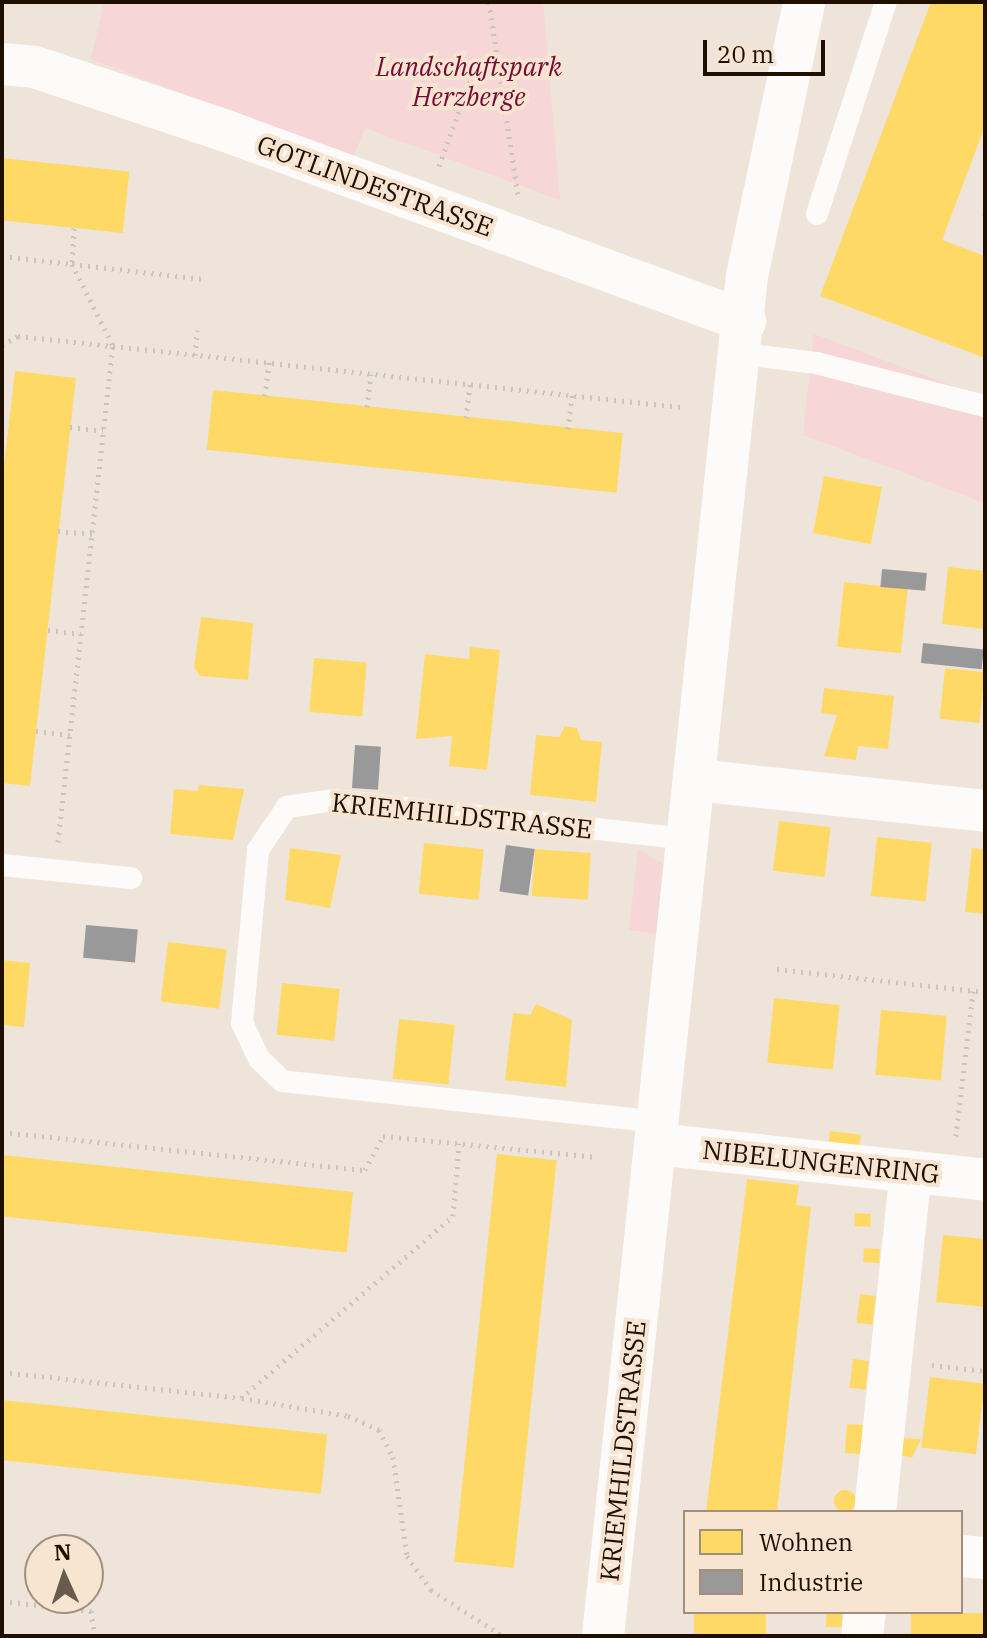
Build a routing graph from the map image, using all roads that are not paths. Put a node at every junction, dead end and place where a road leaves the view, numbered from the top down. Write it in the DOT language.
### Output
graph roads {
  1 [pos="804,2"];
  2 [pos="886,2"];
  3 [pos="2,64"];
  4 [pos="817,214"];
  5 [pos="744,338"];
  6 [pos="985,406"];
  7 [pos="696,780"];
  8 [pos="985,811"];
  9 [pos="689,839"];
  10 [pos="2,865"];
  11 [pos="131,878"];
  12 [pos="657,1133"];
  13 [pos="911,1172"];
  14 [pos="968,1178"];
  15 [pos="875,1510"];
  16 [pos="963,1556"];
  17 [pos="985,1558"];
  18 [pos="865,1614"];
  19 [pos="603,1636"];
  20 [pos="862,1636"];
  1 -- 5 [label="street, KRIEMHILDSTRASSE"];
  2 -- 4 [label="lane"];
  3 -- 5 [label="street, GOTLINDESTRASSE"];
  5 -- 6 [label="lane"];
  5 -- 7 [label="street, KRIEMHILDSTRASSE"];
  7 -- 8 [label="street"];
  7 -- 9 [label="street, KRIEMHILDSTRASSE"];
  9 -- 12 [label="street, KRIEMHILDSTRASSE"];
  9 -- 12 [label="lane, KRIEMHILDSTRASSE"];
  10 -- 11 [label="lane"];
  12 -- 13 [label="street, NIBELUNGENRING"];
  12 -- 19 [label="street, KRIEMHILDSTRASSE"];
  13 -- 14 [label="street, NIBELUNGENRING"];
  13 -- 15 [label="street"];
  16 -- 17 [label="street"];
  18 -- 20 [label="street"];
}
